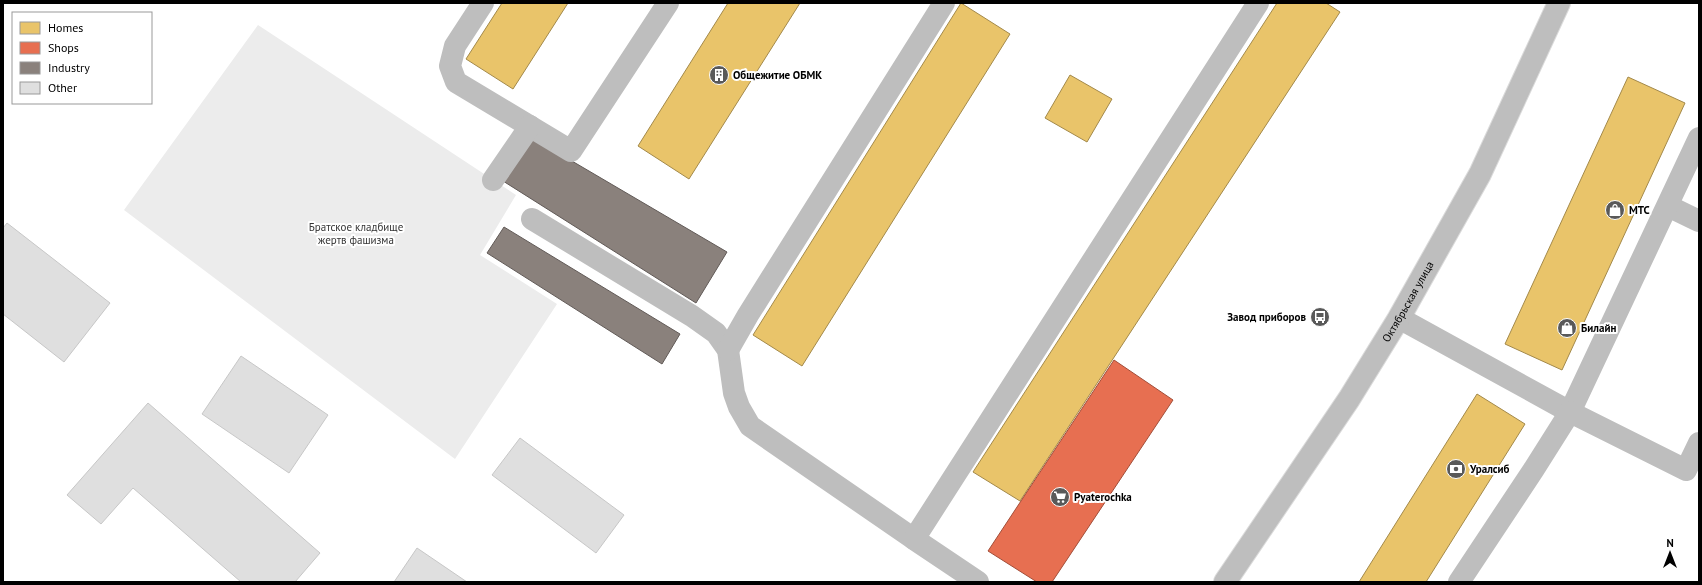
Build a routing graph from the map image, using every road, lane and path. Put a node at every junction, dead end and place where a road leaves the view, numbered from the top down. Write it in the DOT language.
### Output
graph roads {
  1 [pos="482,3"];
  2 [pos="668,3"];
  3 [pos="944,3"];
  4 [pos="1258,3"];
  5 [pos="1559,3"];
  6 [pos="530,126"];
  7 [pos="1699,138"];
  8 [pos="493,180"];
  9 [pos="1668,206"];
  10 [pos="532,219"];
  11 [pos="1699,221"];
  12 [pos="1399,318"];
  13 [pos="728,350"];
  14 [pos="1570,412"];
  15 [pos="1699,443"];
  16 [pos="914,539"];
  17 [pos="978,582"];
  18 [pos="1225,582"];
  19 [pos="1459,582"];
  1 -- 6 [label="main road"];
  2 -- 6 [label="main road"];
  3 -- 13 [label="main road"];
  4 -- 16 [label="main road"];
  5 -- 12 [label="main road, Октябрьская улица"];
  6 -- 8 [label="main road"];
  7 -- 9 [label="main road"];
  9 -- 11 [label="main road"];
  9 -- 14 [label="main road"];
  10 -- 13 [label="main road"];
  12 -- 14 [label="main road"];
  12 -- 18 [label="main road, Октябрьская улица"];
  13 -- 16 [label="main road"];
  14 -- 15 [label="main road"];
  14 -- 19 [label="main road"];
  16 -- 17 [label="main road"];
}
